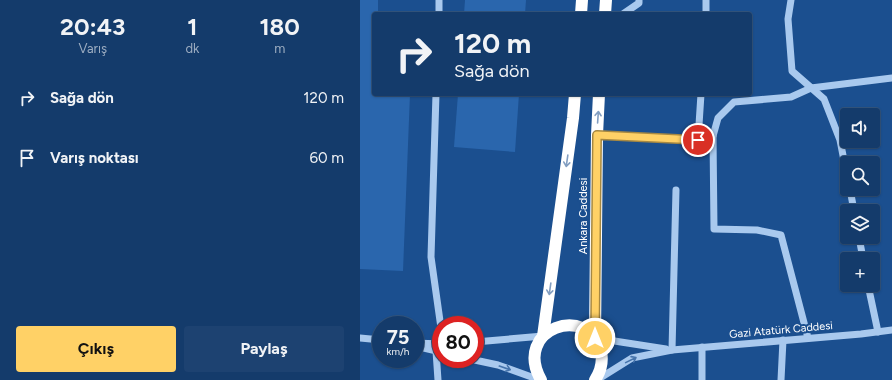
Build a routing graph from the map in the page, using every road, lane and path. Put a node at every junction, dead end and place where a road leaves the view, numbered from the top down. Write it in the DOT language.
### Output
graph roads {
  1 [pos="439,0"];
  2 [pos="582,0"];
  3 [pos="606,0"];
  4 [pos="639,0"];
  5 [pos="706,0"];
  6 [pos="790,0"];
  7 [pos="438,12"];
  8 [pos="581,12"];
  9 [pos="605,12"];
  10 [pos="626,12"];
  11 [pos="706,12"];
  12 [pos="892,78"];
  13 [pos="811,88"];
  14 [pos="436,96"];
  15 [pos="575,96"];
  16 [pos="599,96"];
  17 [pos="701,96"];
  18 [pos="597,135"];
  19 [pos="713,136"];
  20 [pos="698,140"];
  21 [pos="843,156"];
  22 [pos="676,190"];
  23 [pos="869,292"];
  24 [pos="439,316"];
  25 [pos="892,330"];
  26 [pos="878,332"];
  27 [pos="543,336"];
  28 [pos="360,338"];
  29 [pos="595,338"];
  30 [pos="808,338"];
  31 [pos="372,339"];
  32 [pos="783,340"];
  33 [pos="484,341"];
  34 [pos="702,347"];
  35 [pos="672,350"];
  36 [pos="484,362"];
  37 [pos="438,368"];
  38 [pos="438,380"];
  39 [pos="541,380"];
  40 [pos="596,380"];
  41 [pos="702,380"];
  42 [pos="781,380"];
  1 -- 7 [label="street"];
  2 -- 8 [label="highway"];
  3 -- 9 [label="highway"];
  4 -- 10 [label="street"];
  5 -- 11 [label="street"];
  6 -- 13 [label="street"];
  12 -- 13 [label="street"];
  13 -- 19 [label="street"];
  13 -- 21 [label="street"];
  14 -- 24 [label="street"];
  15 -- 27 [label="highway, Ankara Caddesi, one-way"];
  18 -- 16 [label="highway, Ankara Caddesi, one-way"];
  17 -- 20 [label="street"];
  18 -- 20 [label="street"];
  18 -- 29 [label="highway, Ankara Caddesi"];
  19 -- 20 [label="street"];
  19 -- 30 [label="street"];
  22 -- 35 [label="street"];
  23 -- 26 [label="street"];
  25 -- 26 [label="street, Gazi Atatürk Caddesi"];
  26 -- 30 [label="street, Gazi Atatürk Caddesi"];
  27 -- 29 [label="highway"];
  27 -- 33 [label="street"];
  27 -- 39 [label="highway, Ankara Caddesi"];
  28 -- 31 [label="street"];
  29 -- 35 [label="street"];
  29 -- 40 [label="highway, Ankara Caddesi"];
  30 -- 32 [label="street, Gazi Atatürk Caddesi"];
  32 -- 34 [label="street, Gazi Atatürk Caddesi"];
  32 -- 42 [label="street"];
  34 -- 35 [label="street, Gazi Atatürk Caddesi"];
  34 -- 41 [label="street"];
  40 -- 35 [label="street, one-way"];
  36 -- 39 [label="street, one-way"];
  37 -- 38 [label="street"];
}
